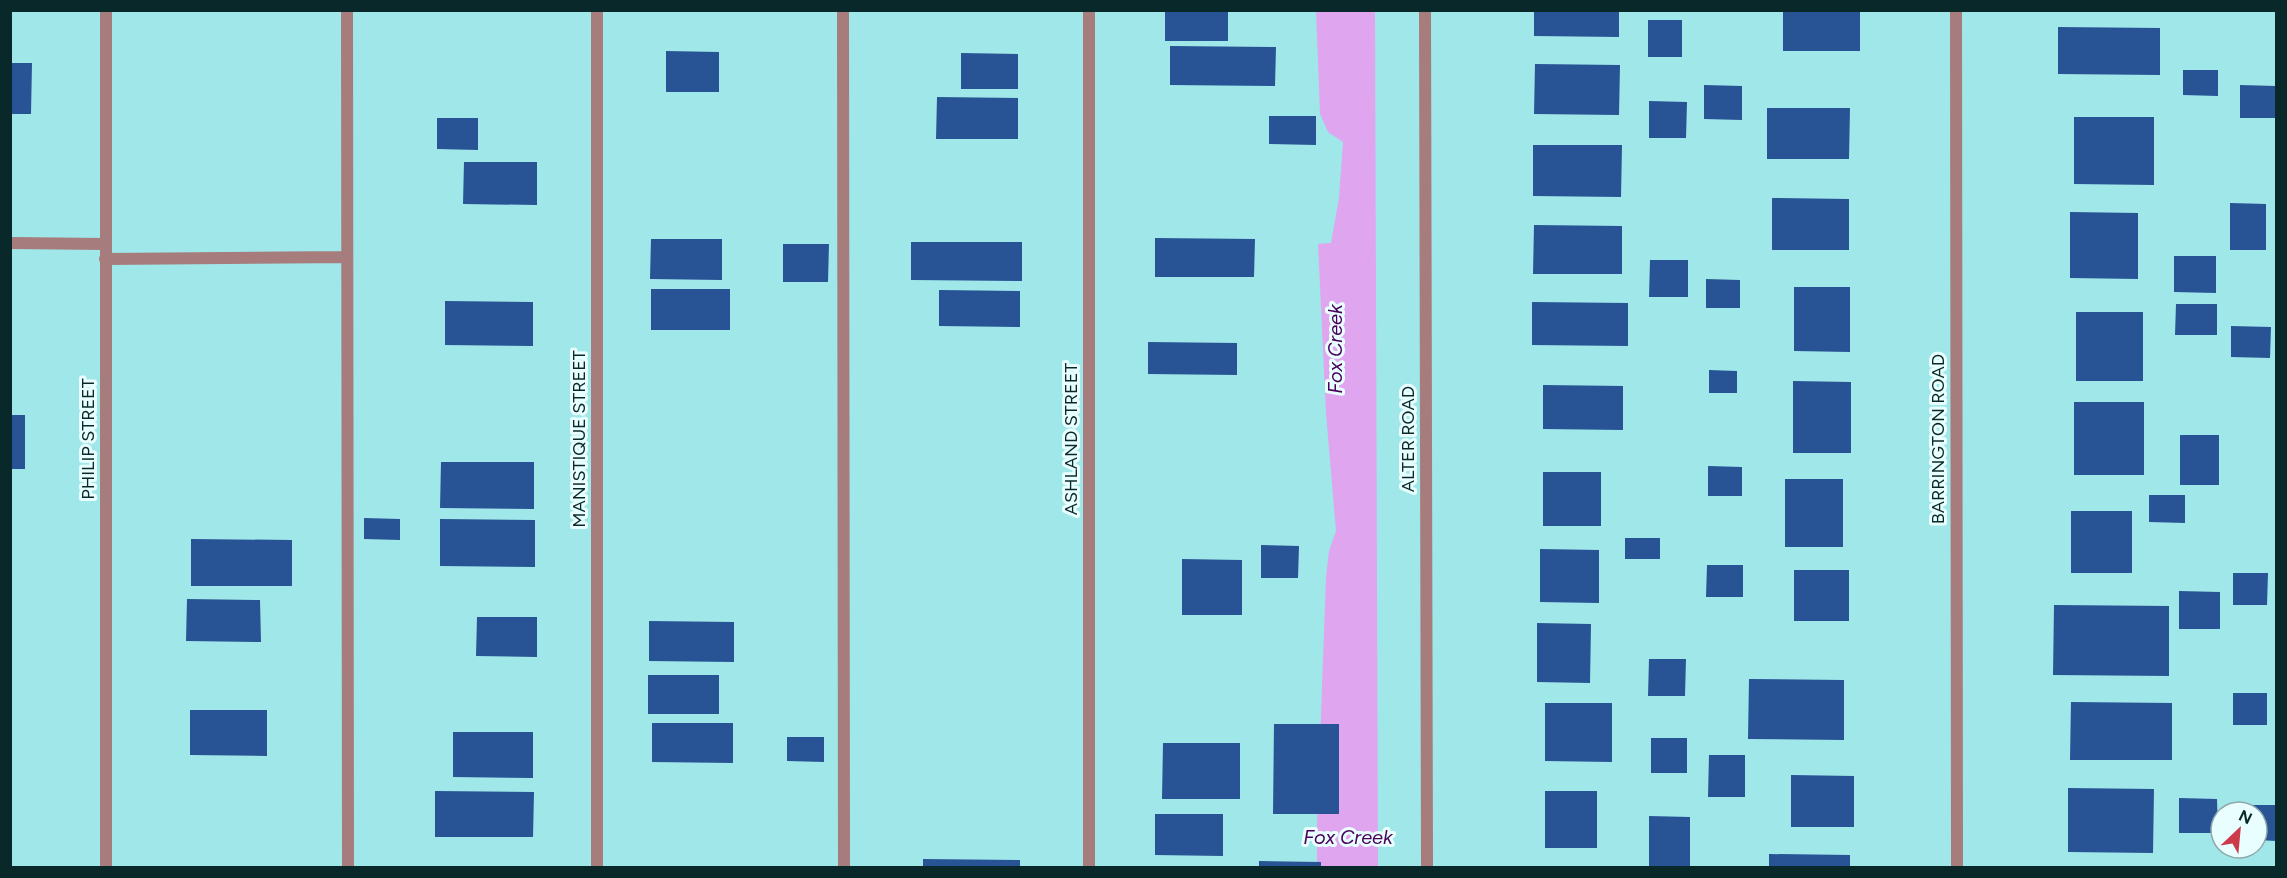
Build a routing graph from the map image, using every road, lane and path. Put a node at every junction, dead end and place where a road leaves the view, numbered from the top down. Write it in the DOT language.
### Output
graph roads {
  1 [pos="106,10"];
  2 [pos="347,10"];
  3 [pos="597,10"];
  4 [pos="843,10"];
  5 [pos="1089,10"];
  6 [pos="1425,10"];
  7 [pos="1956,10"];
  8 [pos="10,243"];
  9 [pos="105,244"];
  10 [pos="347,257"];
  11 [pos="105,259"];
  12 [pos="106,867"];
  13 [pos="348,867"];
  14 [pos="597,867"];
  15 [pos="844,867"];
  16 [pos="1089,867"];
  17 [pos="1427,867"];
  18 [pos="1957,867"];
  1 -- 9 [label="street, PHILIP STREET"];
  2 -- 10 [label="street"];
  3 -- 14 [label="street, MANISTIQUE STREET"];
  4 -- 15 [label="street"];
  5 -- 16 [label="street, ASHLAND STREET"];
  6 -- 17 [label="street, ALTER ROAD"];
  7 -- 18 [label="street, BARRINGTON ROAD"];
  8 -- 9 [label="street"];
  9 -- 11 [label="street, PHILIP STREET"];
  10 -- 11 [label="street"];
  10 -- 13 [label="street"];
  11 -- 12 [label="street, PHILIP STREET"];
}
